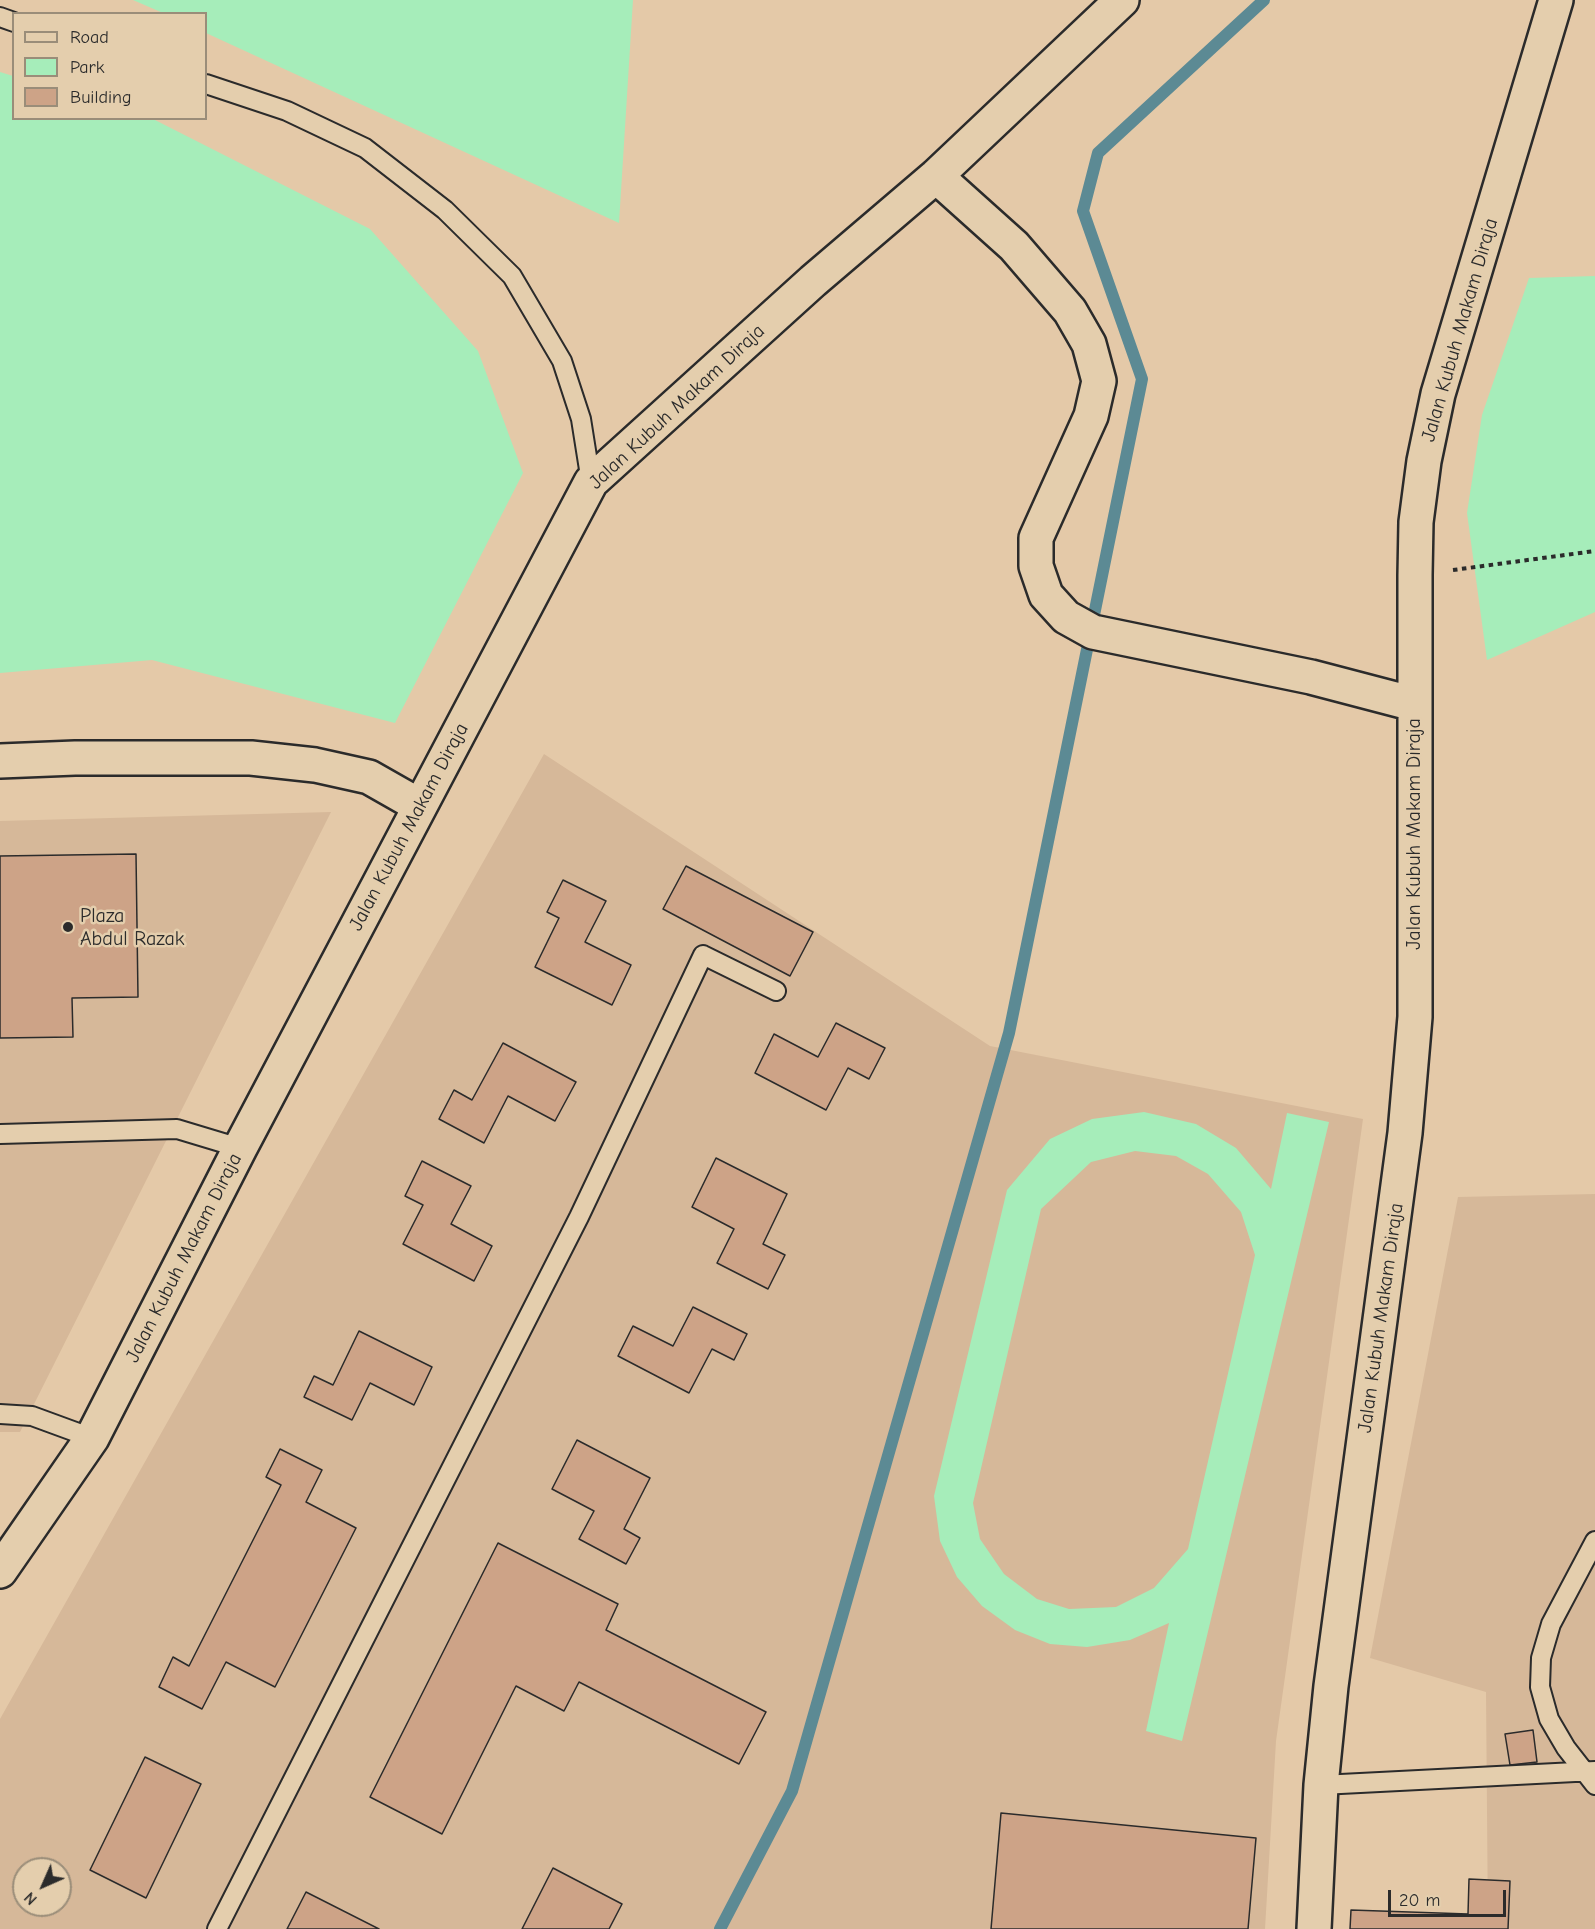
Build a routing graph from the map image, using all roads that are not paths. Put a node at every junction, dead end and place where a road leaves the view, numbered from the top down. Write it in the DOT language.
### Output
graph roads {
  1 [pos="1122,0"];
  2 [pos="1556,0"];
  3 [pos="207,84"];
  4 [pos="936,176"];
  5 [pos="591,482"];
  6 [pos="1414,704"];
  7 [pos="0,761"];
  8 [pos="420,806"];
  9 [pos="776,991"];
  10 [pos="0,1134"];
  11 [pos="240,1148"];
  12 [pos="0,1414"];
  13 [pos="92,1438"];
  14 [pos="1595,1541"];
  15 [pos="0,1571"];
  16 [pos="1591,1776"];
  17 [pos="1321,1785"];
  18 [pos="218,1929"];
  19 [pos="1314,1929"];
  1 -- 4 [label="street, Jalan Kubuh Makam Diraja"];
  2 -- 6 [label="street, Jalan Kubuh Makam Diraja"];
  3 -- 5 [label="lane"];
  4 -- 5 [label="street, Jalan Kubuh Makam Diraja"];
  4 -- 6 [label="street, Jalan Kubuh Makam Diraja"];
  5 -- 8 [label="street, Jalan Kubuh Makam Diraja"];
  6 -- 17 [label="street, Jalan Kubuh Makam Diraja"];
  7 -- 8 [label="street"];
  8 -- 11 [label="street, Jalan Kubuh Makam Diraja"];
  9 -- 18 [label="lane"];
  10 -- 11 [label="lane"];
  11 -- 13 [label="street, Jalan Kubuh Makam Diraja"];
  12 -- 13 [label="lane"];
  13 -- 15 [label="street, Jalan Kubuh Makam Diraja"];
  14 -- 16 [label="lane"];
  16 -- 17 [label="lane"];
  17 -- 19 [label="street, Jalan Kubuh Makam Diraja"];
}
